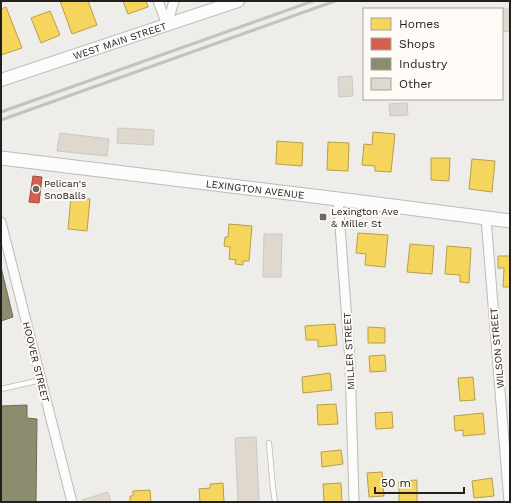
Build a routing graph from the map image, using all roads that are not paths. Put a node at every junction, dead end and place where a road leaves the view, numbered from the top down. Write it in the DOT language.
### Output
graph roads {
  1 [pos="158,1"];
  2 [pos="174,1"];
  3 [pos="238,1"];
  4 [pos="167,25"];
  5 [pos="1,80"];
  6 [pos="1,158"];
  7 [pos="338,199"];
  8 [pos="486,218"];
  9 [pos="510,221"];
  10 [pos="1,222"];
  11 [pos="41,380"];
  12 [pos="1,389"];
  13 [pos="269,443"];
  14 [pos="72,502"];
  15 [pos="275,502"];
  16 [pos="354,502"];
  17 [pos="509,502"];
  1 -- 4 [label="street"];
  2 -- 4 [label="street"];
  3 -- 4 [label="street, WEST MAIN STREET"];
  4 -- 5 [label="street, WEST MAIN STREET"];
  6 -- 7 [label="main road, LEXINGTON AVENUE"];
  7 -- 8 [label="main road, LEXINGTON AVENUE"];
  7 -- 16 [label="street, MILLER STREET"];
  8 -- 9 [label="main road, LEXINGTON AVENUE"];
  8 -- 17 [label="street, WILSON STREET"];
  10 -- 11 [label="street, HOOVER STREET"];
  11 -- 12 [label="lane"];
  11 -- 14 [label="street, HOOVER STREET"];
  13 -- 15 [label="lane"];
}
